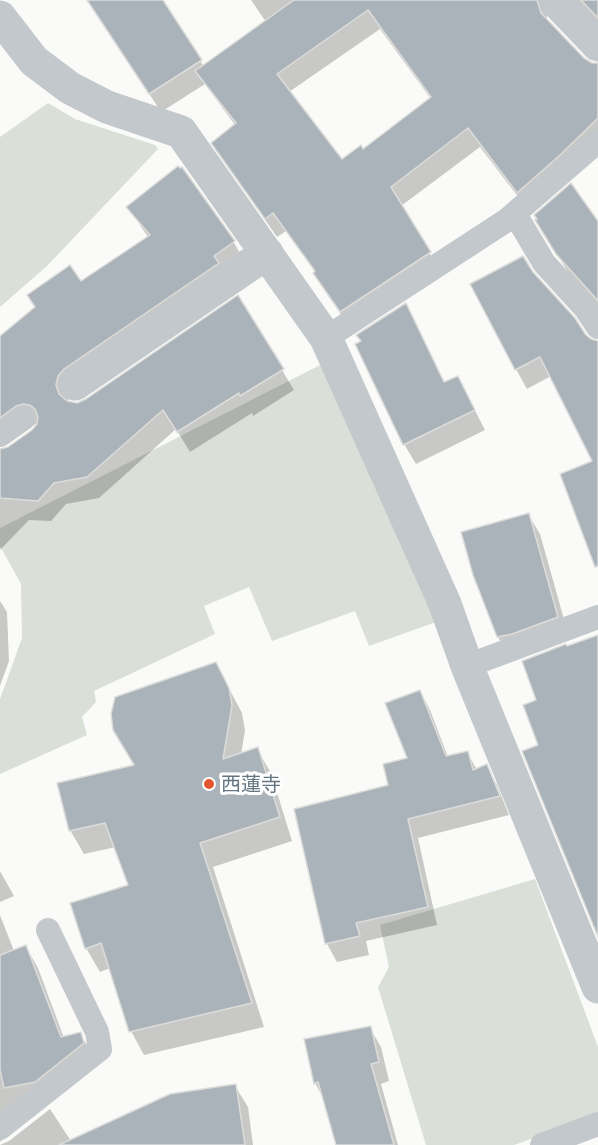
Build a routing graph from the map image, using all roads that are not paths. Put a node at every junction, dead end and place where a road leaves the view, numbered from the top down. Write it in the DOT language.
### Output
graph roads {
  1 [pos="555,0"];
  2 [pos="0,17"];
  3 [pos="598,45"];
  4 [pos="598,141"];
  5 [pos="515,214"];
  6 [pos="267,254"];
  7 [pos="598,327"];
  8 [pos="326,338"];
  9 [pos="75,384"];
  10 [pos="24,418"];
  11 [pos="0,435"];
  12 [pos="598,617"];
  13 [pos="467,666"];
  14 [pos="48,930"];
  15 [pos="598,987"];
  16 [pos="598,1124"];
  17 [pos="0,1128"];
  18 [pos="542,1145"];
  1 -- 3 [label="street"];
  2 -- 6 [label="street"];
  4 -- 5 [label="lane"];
  5 -- 7 [label="lane"];
  5 -- 8 [label="lane"];
  6 -- 8 [label="street"];
  6 -- 9 [label="street"];
  8 -- 13 [label="street"];
  10 -- 11 [label="lane"];
  12 -- 13 [label="lane"];
  13 -- 15 [label="street"];
  14 -- 17 [label="lane"];
  16 -- 18 [label="lane"];
}
